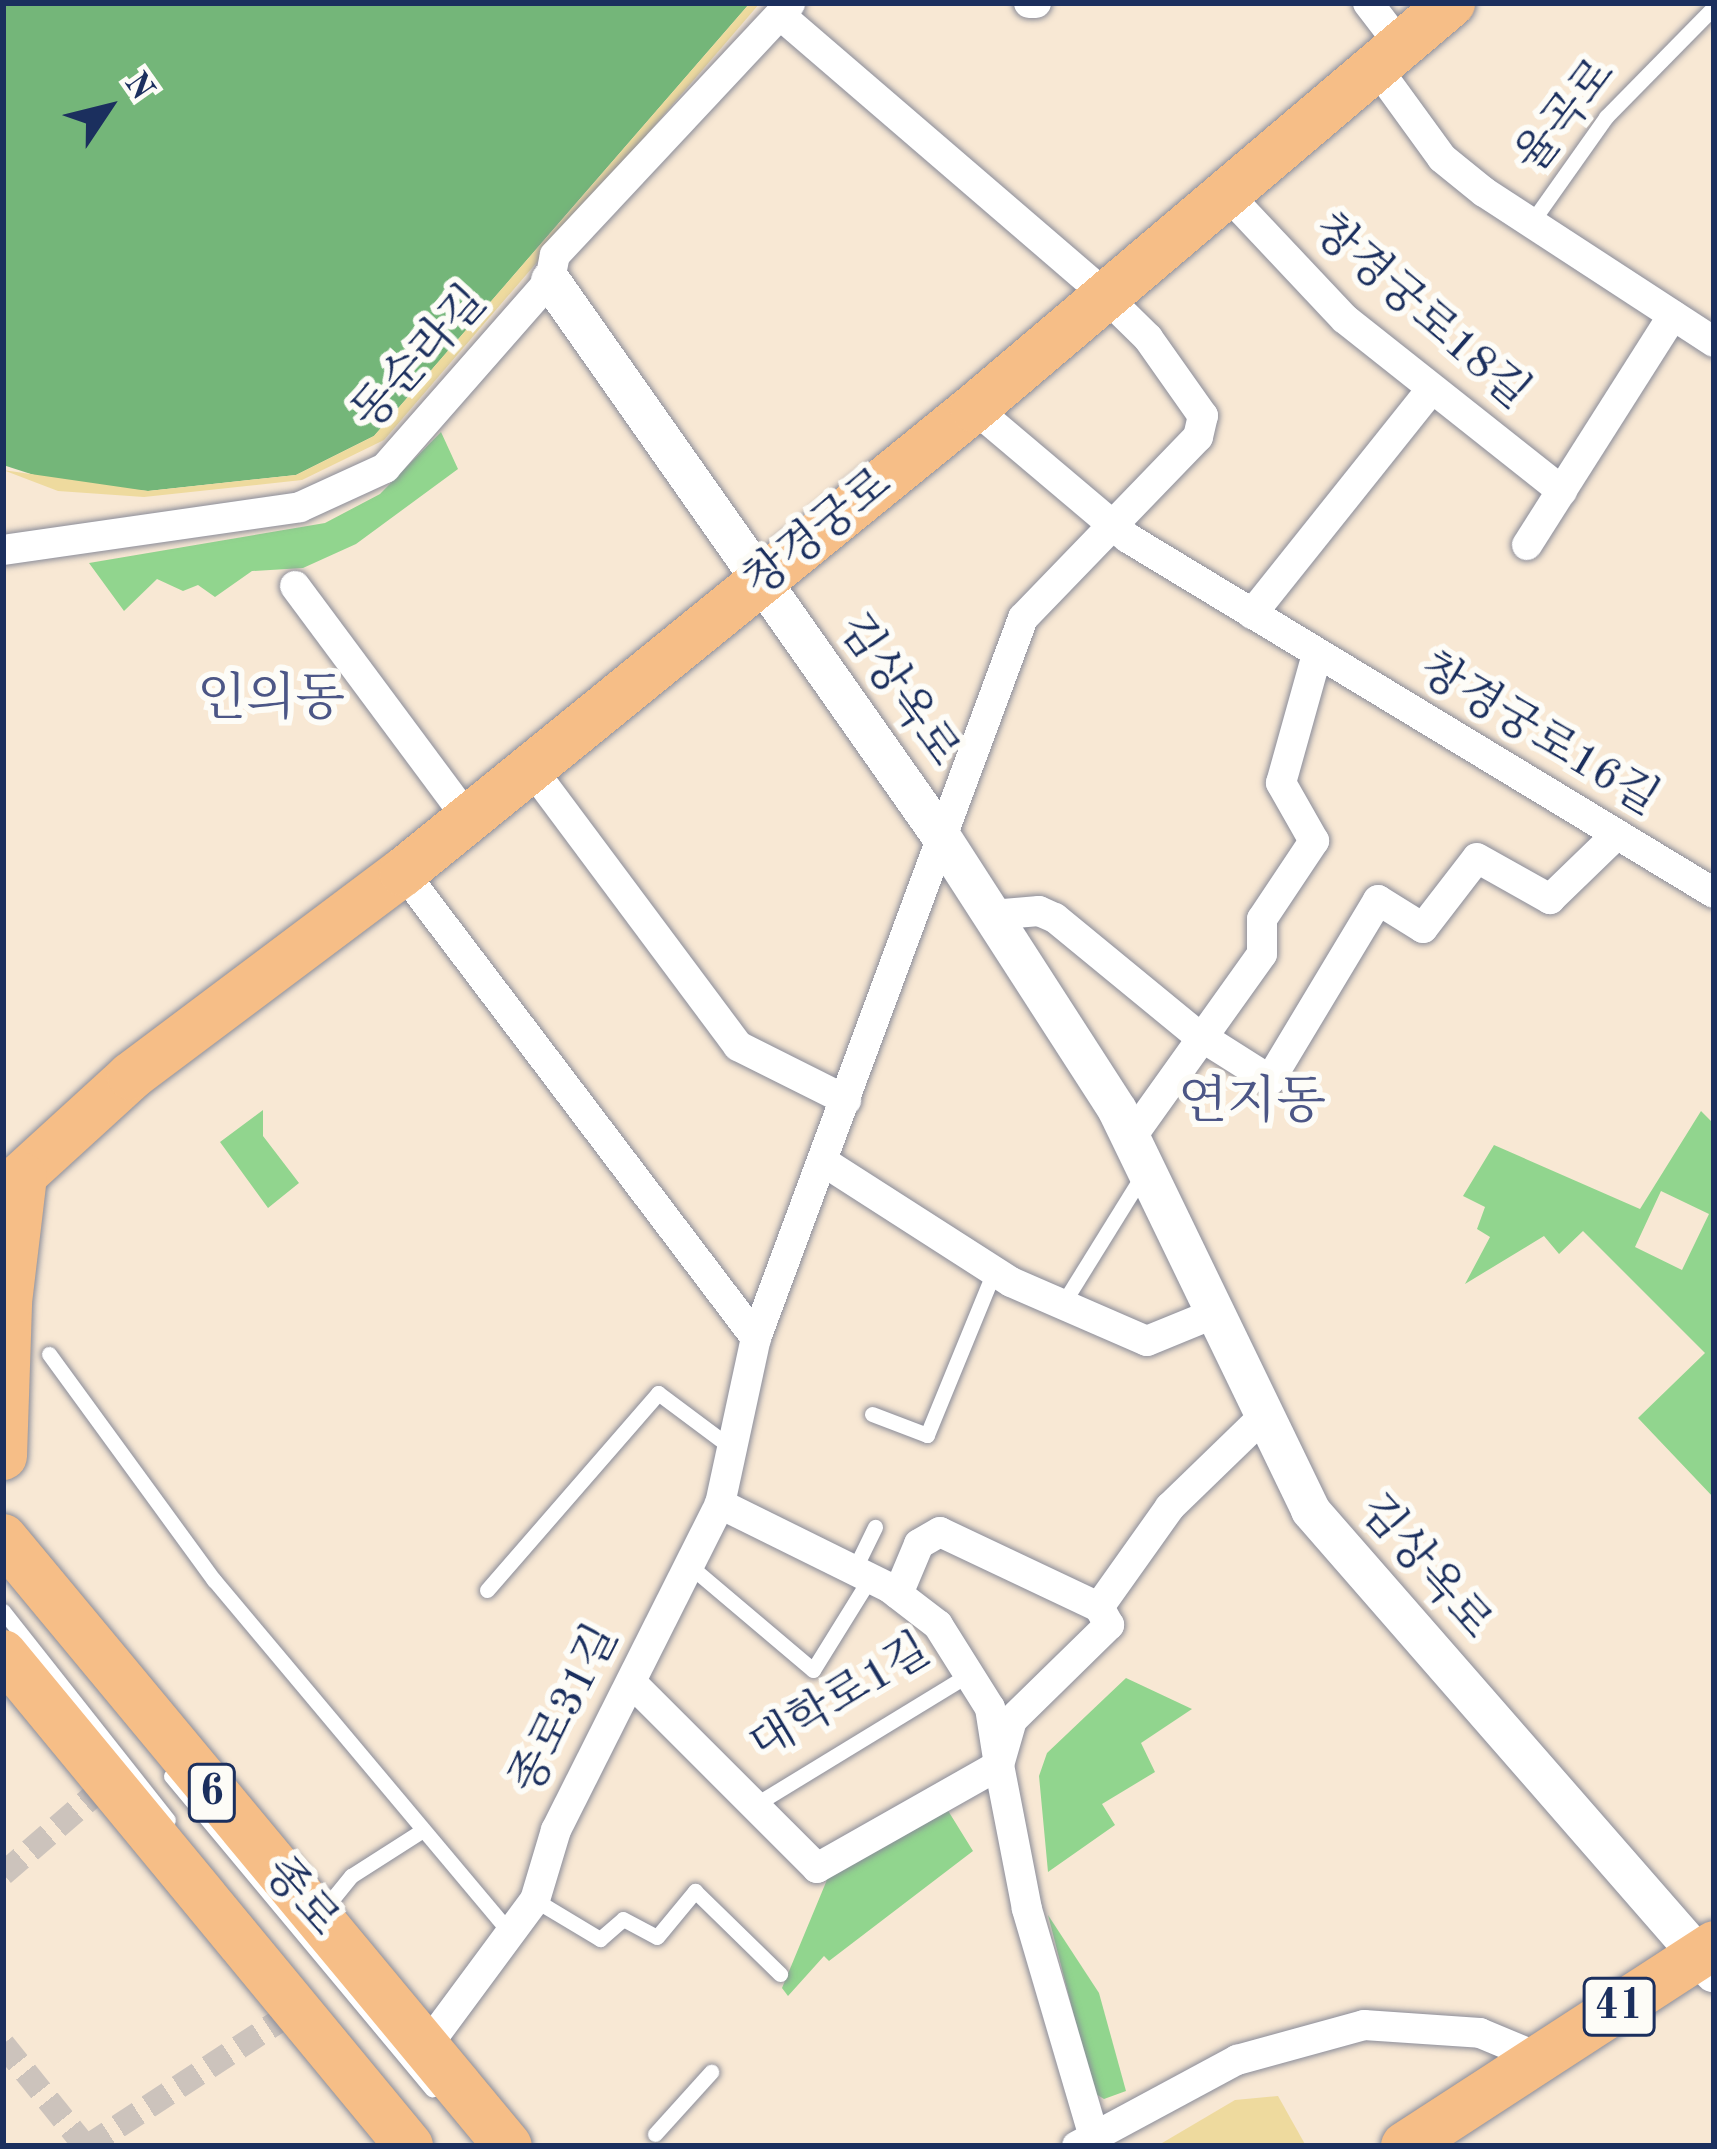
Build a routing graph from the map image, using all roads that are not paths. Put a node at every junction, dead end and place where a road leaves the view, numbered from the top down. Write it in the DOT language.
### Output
graph roads {
  1 [pos="1368,3"];
  2 [pos="1451,3"];
  3 [pos="1714,7"];
  4 [pos="785,9"];
  5 [pos="1389,56"];
  6 [pos="1227,194"];
  7 [pos="1531,223"];
  8 [pos="550,280"];
  9 [pos="1106,297"];
  10 [pos="1673,315"];
  11 [pos="1714,342"];
  12 [pos="1431,389"];
  13 [pos="974,408"];
  14 [pos="1562,490"];
  15 [pos="1110,523"];
  16 [pos="1527,545"];
  17 [pos="3,550"];
  18 [pos="761,581"];
  19 [pos="295,586"];
  20 [pos="1252,614"];
  21 [pos="1317,654"];
  22 [pos="531,768"];
  23 [pos="467,819"];
  24 [pos="940,835"];
  25 [pos="1615,836"];
  26 [pos="403,872"];
  27 [pos="1714,893"];
  28 [pos="992,916"];
  29 [pos="1204,1035"];
  30 [pos="846,1100"];
  31 [pos="1138,1155"];
  32 [pos="824,1162"];
  33 [pos="10,1182"];
  34 [pos="994,1272"];
  35 [pos="1062,1305"];
  36 [pos="1213,1314"];
  37 [pos="756,1338"];
  38 [pos="49,1354"];
  39 [pos="872,1414"];
  40 [pos="1262,1418"];
  41 [pos="733,1449"];
  42 [pos="3,1456"];
  43 [pos="720,1504"];
  44 [pos="874,1527"];
  45 [pos="3,1538"];
  46 [pos="690,1565"];
  47 [pos="862,1574"];
  48 [pos="487,1590"];
  49 [pos="898,1594"];
  50 [pos="1099,1607"];
  51 [pos="3,1611"];
  52 [pos="90,1646"];
  53 [pos="3,1654"];
  54 [pos="971,1673"];
  55 [pos="632,1682"];
  56 [pos="999,1765"];
  57 [pos="758,1803"];
  58 [pos="424,1830"];
  59 [pos="536,1900"];
  60 [pos="315,1918"];
  61 [pos="512,1936"];
  62 [pos="1709,1957"];
  63 [pos="780,1974"];
  64 [pos="266,1976"];
  65 [pos="429,2043"];
  66 [pos="1540,2058"];
  67 [pos="711,2072"];
  68 [pos="655,2134"];
  69 [pos="1085,2141"];
  70 [pos="409,2146"];
  71 [pos="489,2146"];
  72 [pos="508,2146"];
  73 [pos="1405,2146"];
  1 -- 5 [label="street"];
  2 -- 5 [label="main road, 창경궁로"];
  3 -- 7 [label="lane, 율곡로"];
  4 -- 8 [label="street, 동순라길"];
  4 -- 9 [label="street, 동순라길"];
  5 -- 6 [label="main road, 창경궁로"];
  5 -- 7 [label="street"];
  6 -- 9 [label="main road, 창경궁로"];
  6 -- 12 [label="street, 창경궁로18길"];
  7 -- 10 [label="street"];
  8 -- 17 [label="street, 동순라길"];
  8 -- 18 [label="street"];
  9 -- 13 [label="main road, 창경궁로"];
  9 -- 15 [label="street"];
  10 -- 11 [label="street"];
  10 -- 14 [label="street"];
  12 -- 14 [label="street, 창경궁로18길"];
  12 -- 20 [label="street"];
  13 -- 15 [label="street, 창경궁로16길"];
  13 -- 18 [label="main road, 창경궁로"];
  14 -- 16 [label="street"];
  15 -- 20 [label="street, 창경궁로16길"];
  15 -- 24 [label="street"];
  18 -- 22 [label="main road, 창경궁로"];
  18 -- 24 [label="street, 김상옥로"];
  19 -- 23 [label="street"];
  20 -- 21 [label="street, 창경궁로16길"];
  21 -- 25 [label="street, 창경궁로16길"];
  21 -- 29 [label="street"];
  22 -- 23 [label="main road, 창경궁로"];
  22 -- 30 [label="street"];
  23 -- 26 [label="main road, 창경궁로"];
  24 -- 28 [label="street, 김상옥로"];
  24 -- 30 [label="street, 종로31길"];
  25 -- 27 [label="street, 창경궁로16길"];
  25 -- 29 [label="street"];
  26 -- 33 [label="main road, 창경궁로"];
  26 -- 37 [label="street"];
  28 -- 29 [label="street"];
  28 -- 31 [label="street, 김상옥로"];
  29 -- 31 [label="street"];
  30 -- 32 [label="street, 종로31길"];
  31 -- 35 [label="lane"];
  31 -- 36 [label="street, 김상옥로"];
  32 -- 34 [label="street"];
  32 -- 37 [label="street, 종로31길"];
  33 -- 42 [label="main road"];
  34 -- 35 [label="street"];
  34 -- 39 [label="lane"];
  35 -- 36 [label="street"];
  36 -- 40 [label="street, 김상옥로"];
  37 -- 41 [label="street, 종로31길"];
  38 -- 58 [label="lane"];
  40 -- 50 [label="street"];
  40 -- 62 [label="street, 김상옥로"];
  41 -- 43 [label="street, 종로31길"];
  41 -- 48 [label="lane"];
  43 -- 46 [label="street, 종로31길"];
  43 -- 47 [label="street"];
  44 -- 47 [label="lane"];
  45 -- 52 [label="main road, 종로 / 6"];
  46 -- 47 [label="lane"];
  46 -- 55 [label="street, 종로31길"];
  47 -- 49 [label="street"];
  49 -- 50 [label="street"];
  49 -- 54 [label="street"];
  50 -- 56 [label="street"];
  51 -- 64 [label="lane"];
  52 -- 60 [label="main road, 종로 / 6"];
  52 -- 71 [label="lane"];
  53 -- 64 [label="main road, 종로 / 6"];
  54 -- 56 [label="street"];
  54 -- 57 [label="lane, 대학로1길"];
  55 -- 57 [label="street, 대학로1길"];
  55 -- 59 [label="street, 종로31길"];
  56 -- 57 [label="street, 대학로1길"];
  56 -- 69 [label="street"];
  58 -- 60 [label="lane"];
  58 -- 61 [label="lane"];
  59 -- 61 [label="street, 종로31길"];
  59 -- 63 [label="lane"];
  60 -- 65 [label="main road, 종로 / 6"];
  61 -- 65 [label="street, 종로31길"];
  62 -- 66 [label="main road, 41"];
  64 -- 70 [label="main road, 종로 / 6"];
  65 -- 72 [label="main road, 종로 / 6"];
  66 -- 69 [label="street"];
  66 -- 73 [label="main road, 41"];
  67 -- 68 [label="lane"];
}
